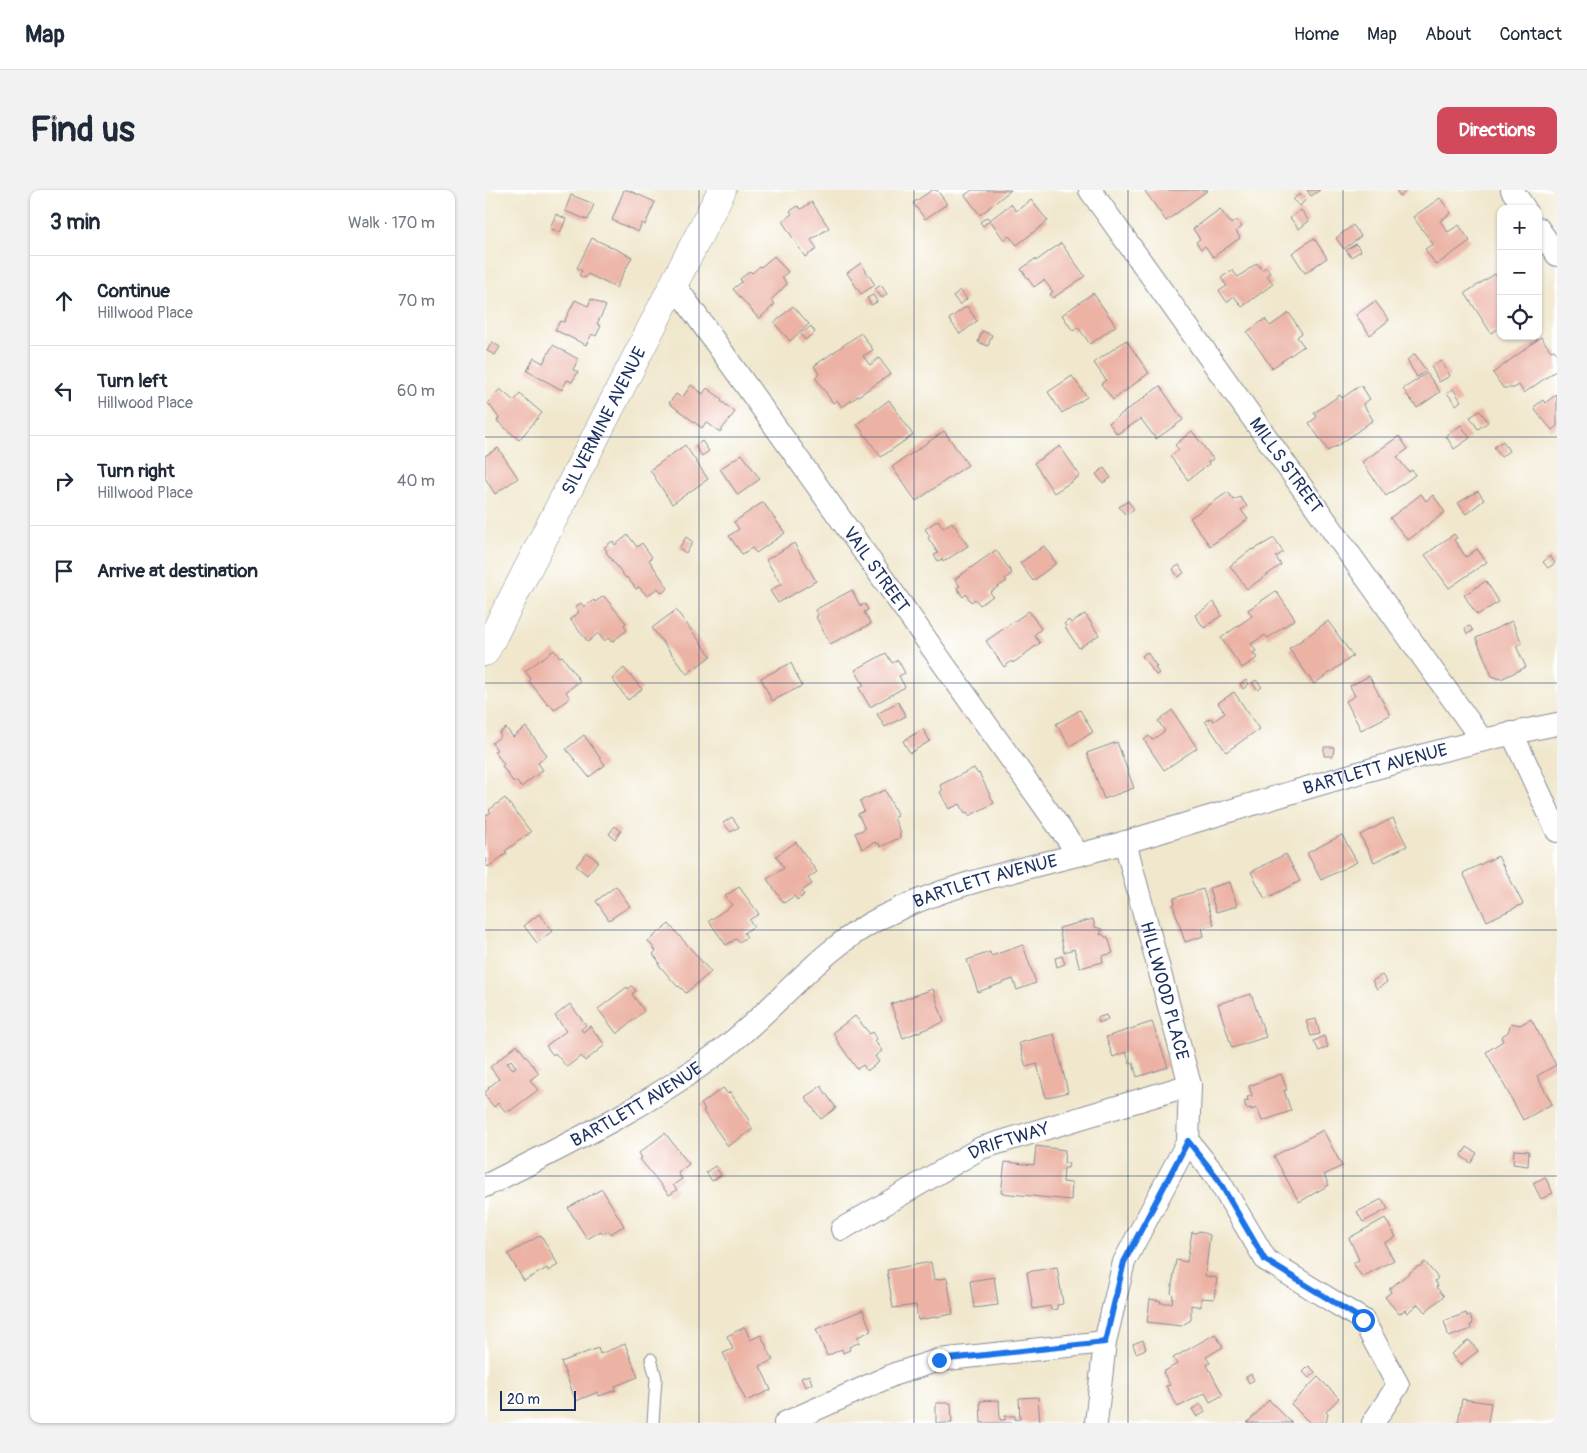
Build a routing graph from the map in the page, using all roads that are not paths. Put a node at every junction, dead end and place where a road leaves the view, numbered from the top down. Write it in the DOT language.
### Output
graph roads {
  1 [pos="722,190"];
  2 [pos="1090,190"];
  3 [pos="1512,190"];
  4 [pos="1522,205"];
  5 [pos="1542,234"];
  6 [pos="1557,255"];
  7 [pos="674,284"];
  8 [pos="485,652"];
  9 [pos="1557,724"];
  10 [pos="1512,733"];
  11 [pos="1482,740"];
  12 [pos="1557,831"];
  13 [pos="1125,842"];
  14 [pos="1079,855"];
  15 [pos="1190,1085"];
  16 [pos="1188,1141"];
  17 [pos="485,1186"];
  18 [pos="842,1229"];
  19 [pos="1105,1342"];
  20 [pos="651,1359"];
  21 [pos="653,1423"];
  22 [pos="785,1423"];
  23 [pos="1096,1423"];
  24 [pos="1373,1423"];
  1 -- 7 [label="street, SILVERMINE AVENUE"];
  2 -- 11 [label="street, MILLS STREET"];
  3 -- 4 [label="street"];
  5 -- 6 [label="street"];
  7 -- 8 [label="street, SILVERMINE AVENUE"];
  7 -- 14 [label="street, VAIL STREET"];
  9 -- 10 [label="street, BARTLETT AVENUE"];
  10 -- 11 [label="street, BARTLETT AVENUE"];
  10 -- 12 [label="street"];
  11 -- 13 [label="street, BARTLETT AVENUE"];
  13 -- 14 [label="street, BARTLETT AVENUE"];
  13 -- 15 [label="street, HILLWOOD PLACE"];
  14 -- 17 [label="street, BARTLETT AVENUE"];
  15 -- 16 [label="street, HILLWOOD PLACE"];
  15 -- 18 [label="street, DRIFTWAY"];
  16 -- 19 [label="street, HILLWOOD PLACE"];
  16 -- 24 [label="street"];
  19 -- 22 [label="street"];
  19 -- 23 [label="street, HILLWOOD PLACE"];
  20 -- 21 [label="lane"];
}
